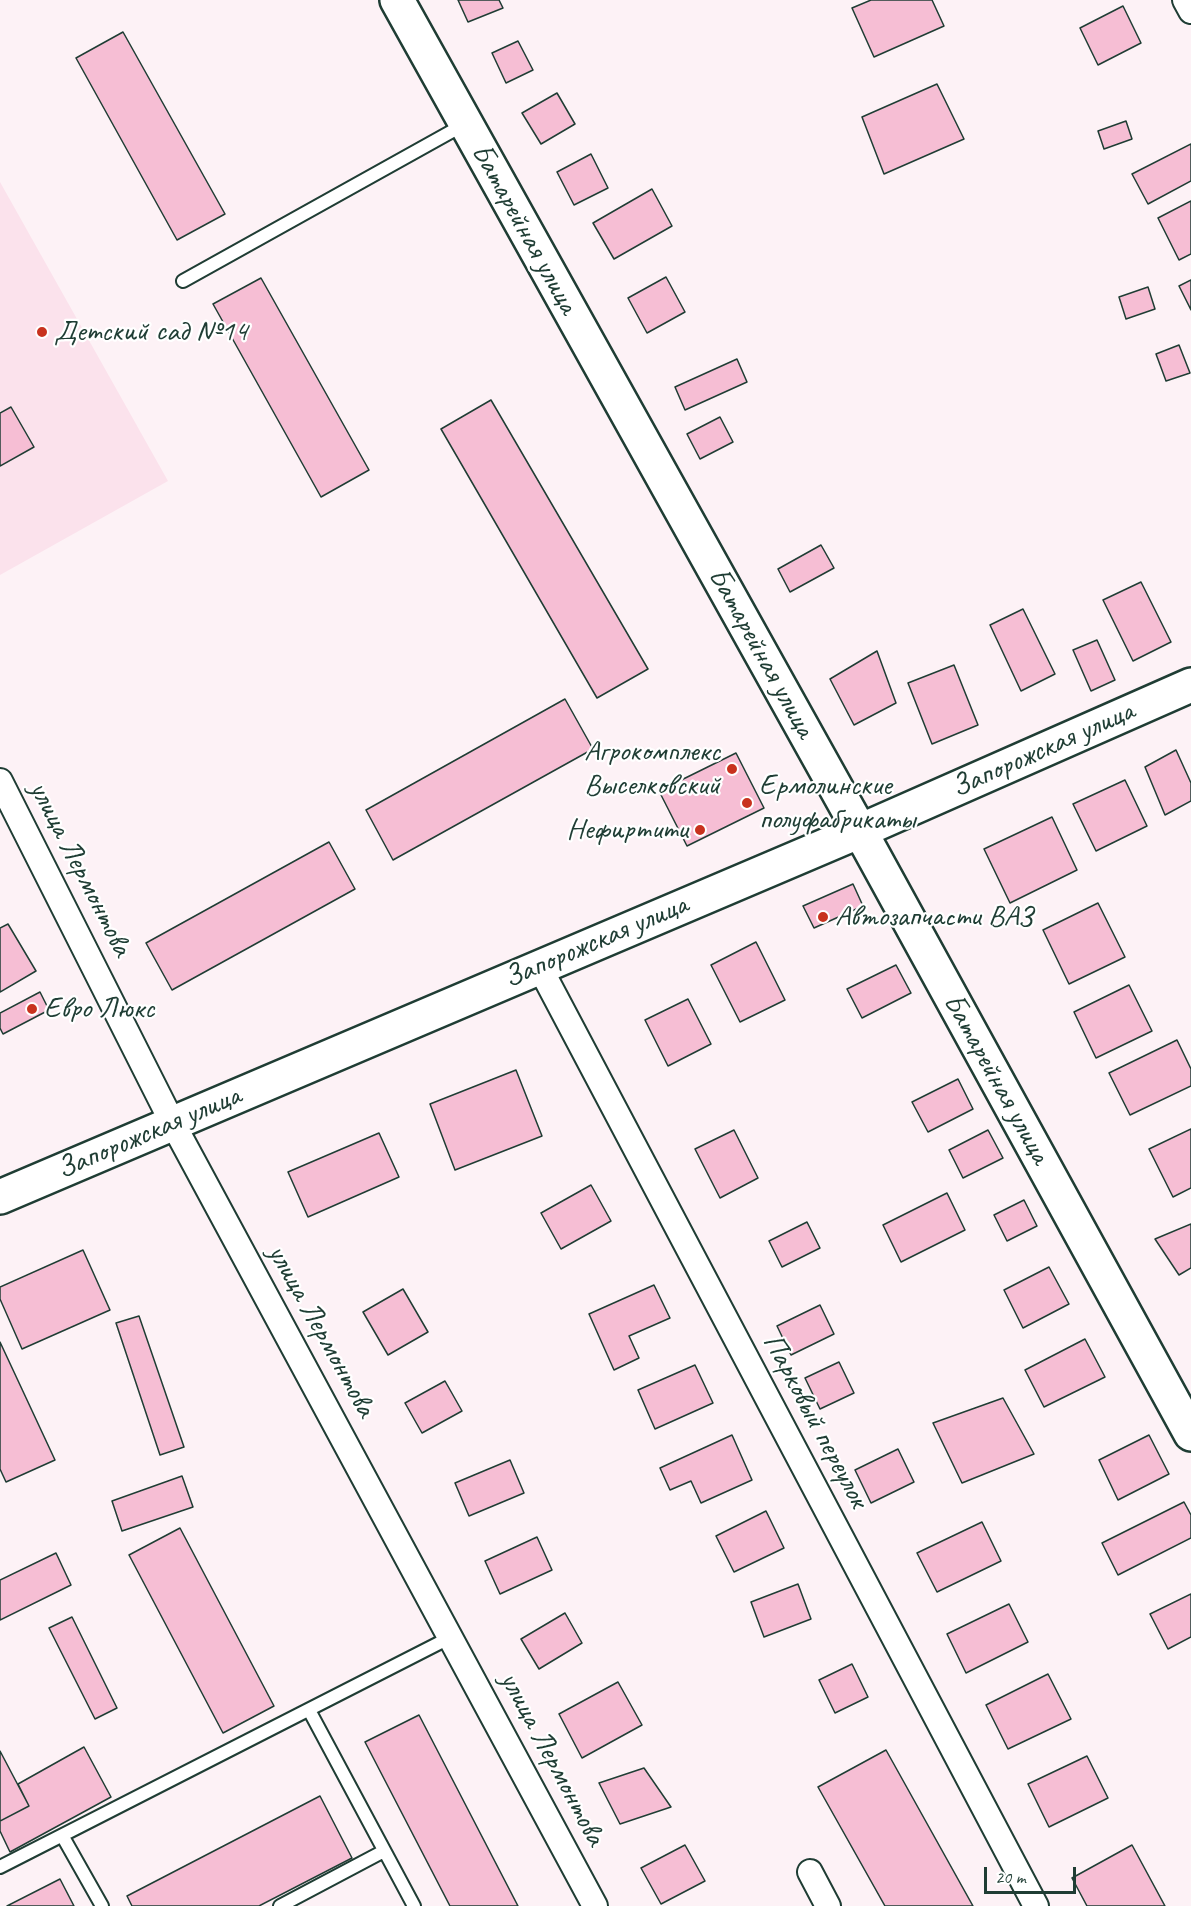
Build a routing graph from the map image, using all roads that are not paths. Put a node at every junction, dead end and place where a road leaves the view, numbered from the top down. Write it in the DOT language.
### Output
graph roads {
  1 [pos="397,0"];
  2 [pos="1185,0"];
  3 [pos="1191,12"];
  4 [pos="466,124"];
  5 [pos="183,281"];
  6 [pos="1191,684"];
  7 [pos="0,782"];
  8 [pos="860,831"];
  9 [pos="539,966"];
  10 [pos="172,1122"];
  11 [pos="0,1197"];
  12 [pos="1191,1434"];
  13 [pos="451,1637"];
  14 [pos="309,1710"];
  15 [pos="63,1837"];
  16 [pos="384,1851"];
  17 [pos="0,1867"];
  18 [pos="810,1872"];
  19 [pos="102,1906"];
  20 [pos="280,1906"];
  21 [pos="414,1906"];
  22 [pos="595,1906"];
  23 [pos="828,1906"];
  24 [pos="1036,1906"];
  1 -- 4 [label="street, Батарейная улица"];
  2 -- 3 [label="street"];
  4 -- 5 [label="lane"];
  4 -- 8 [label="street, Батарейная улица"];
  6 -- 8 [label="street, Запорожская улица"];
  7 -- 10 [label="street, улица Лермонтова"];
  8 -- 9 [label="street, Запорожская улица"];
  8 -- 12 [label="street, Батарейная улица"];
  9 -- 10 [label="street, Запорожская улица"];
  9 -- 24 [label="street, Парковый переулок"];
  10 -- 11 [label="street, Запорожская улица"];
  10 -- 13 [label="street, улица Лермонтова"];
  13 -- 14 [label="lane"];
  13 -- 22 [label="street, улица Лермонтова"];
  14 -- 15 [label="lane"];
  14 -- 16 [label="lane"];
  15 -- 17 [label="lane"];
  15 -- 19 [label="lane"];
  16 -- 20 [label="lane"];
  16 -- 21 [label="lane"];
  18 -- 23 [label="street"];
}
